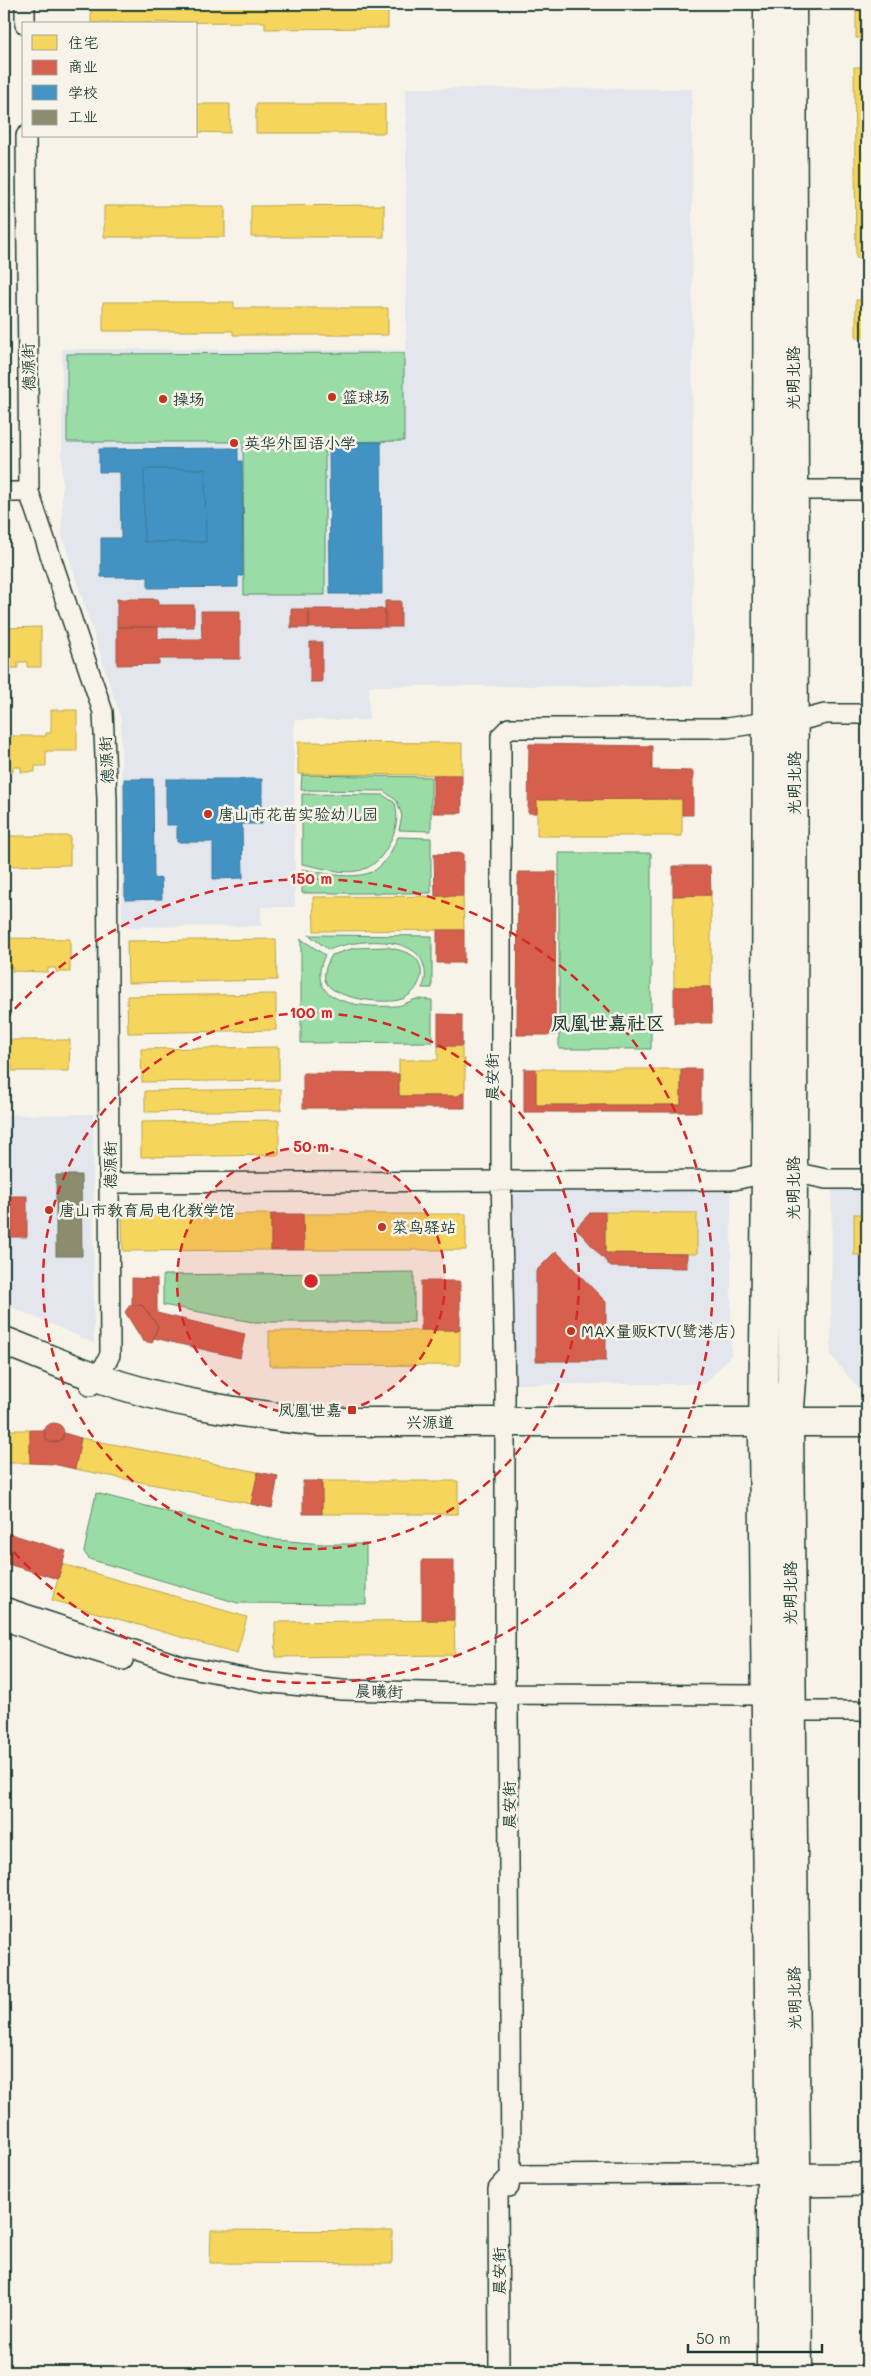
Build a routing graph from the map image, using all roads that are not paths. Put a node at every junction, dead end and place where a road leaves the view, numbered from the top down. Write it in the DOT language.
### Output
graph roads {
  1 [pos="25,4"];
  2 [pos="768,4"];
  3 [pos="792,4"];
  4 [pos="26,22"];
  5 [pos="26,138"];
  6 [pos="867,477"];
  7 [pos="794,483"];
  8 [pos="867,490"];
  9 [pos="4,492"];
  10 [pos="29,492"];
  11 [pos="867,714"];
  12 [pos="766,722"];
  13 [pos="794,722"];
  14 [pos="867,726"];
  15 [pos="867,1168"];
  16 [pos="793,1172"];
  17 [pos="766,1173"];
  18 [pos="496,1176"];
  19 [pos="110,1178"];
  20 [pos="867,1179"];
  21 [pos="4,1341"];
  22 [pos="4,1356"];
  23 [pos="92,1383"];
  24 [pos="867,1422"];
  25 [pos="502,1427"];
  26 [pos="776,1430"];
  27 [pos="867,1438"];
  28 [pos="4,1607"];
  29 [pos="4,1620"];
  30 [pos="867,1699"];
  31 [pos="507,1701"];
  32 [pos="778,1703"];
  33 [pos="867,1711"];
  34 [pos="867,2173"];
  35 [pos="784,2181"];
  36 [pos="506,2184"];
  37 [pos="867,2186"];
  38 [pos="499,2372"];
  39 [pos="509,2372"];
  40 [pos="771,2372"];
  41 [pos="798,2372"];
  1 -- 4 [label="street"];
  2 -- 12 [label="main road, 光明北路"];
  3 -- 7 [label="main road, 光明北路"];
  5 -- 10 [label="street, 德源街"];
  6 -- 7 [label="street"];
  7 -- 8 [label="street"];
  7 -- 13 [label="main road, 光明北路"];
  9 -- 10 [label="street"];
  10 -- 19 [label="street, 德源街"];
  11 -- 13 [label="street"];
  12 -- 13 [label="main road"];
  12 -- 17 [label="main road, 光明北路"];
  12 -- 18 [label="street, 晨安街"];
  13 -- 14 [label="street"];
  13 -- 16 [label="main road, 光明北路"];
  15 -- 16 [label="street"];
  16 -- 20 [label="street"];
  16 -- 26 [label="main road, 光明北路"];
  17 -- 18 [label="street"];
  17 -- 26 [label="main road, 光明北路"];
  18 -- 19 [label="street"];
  18 -- 25 [label="street, 晨安街"];
  19 -- 23 [label="street, 德源街"];
  21 -- 23 [label="main road, 兴源道"];
  22 -- 23 [label="main road, 兴源道"];
  23 -- 25 [label="main road, 兴源道"];
  24 -- 26 [label="main road, 兴源道"];
  25 -- 26 [label="main road, 兴源道"];
  25 -- 31 [label="street, 晨安街"];
  26 -- 27 [label="main road, 兴源道"];
  26 -- 32 [label="main road, 光明北路"];
  28 -- 31 [label="street, 晨曦街"];
  29 -- 31 [label="street, 晨曦街"];
  30 -- 32 [label="street, 晨曦街"];
  31 -- 32 [label="street, 晨曦街"];
  31 -- 36 [label="street, 晨安街"];
  32 -- 33 [label="street, 晨曦街"];
  32 -- 35 [label="main road, 光明北路"];
  34 -- 35 [label="street"];
  35 -- 36 [label="street"];
  35 -- 37 [label="street"];
  35 -- 40 [label="main road, 光明北路"];
  35 -- 41 [label="main road, 光明北路"];
  36 -- 38 [label="street, 晨安街"];
  36 -- 39 [label="street, 晨安街"];
}
